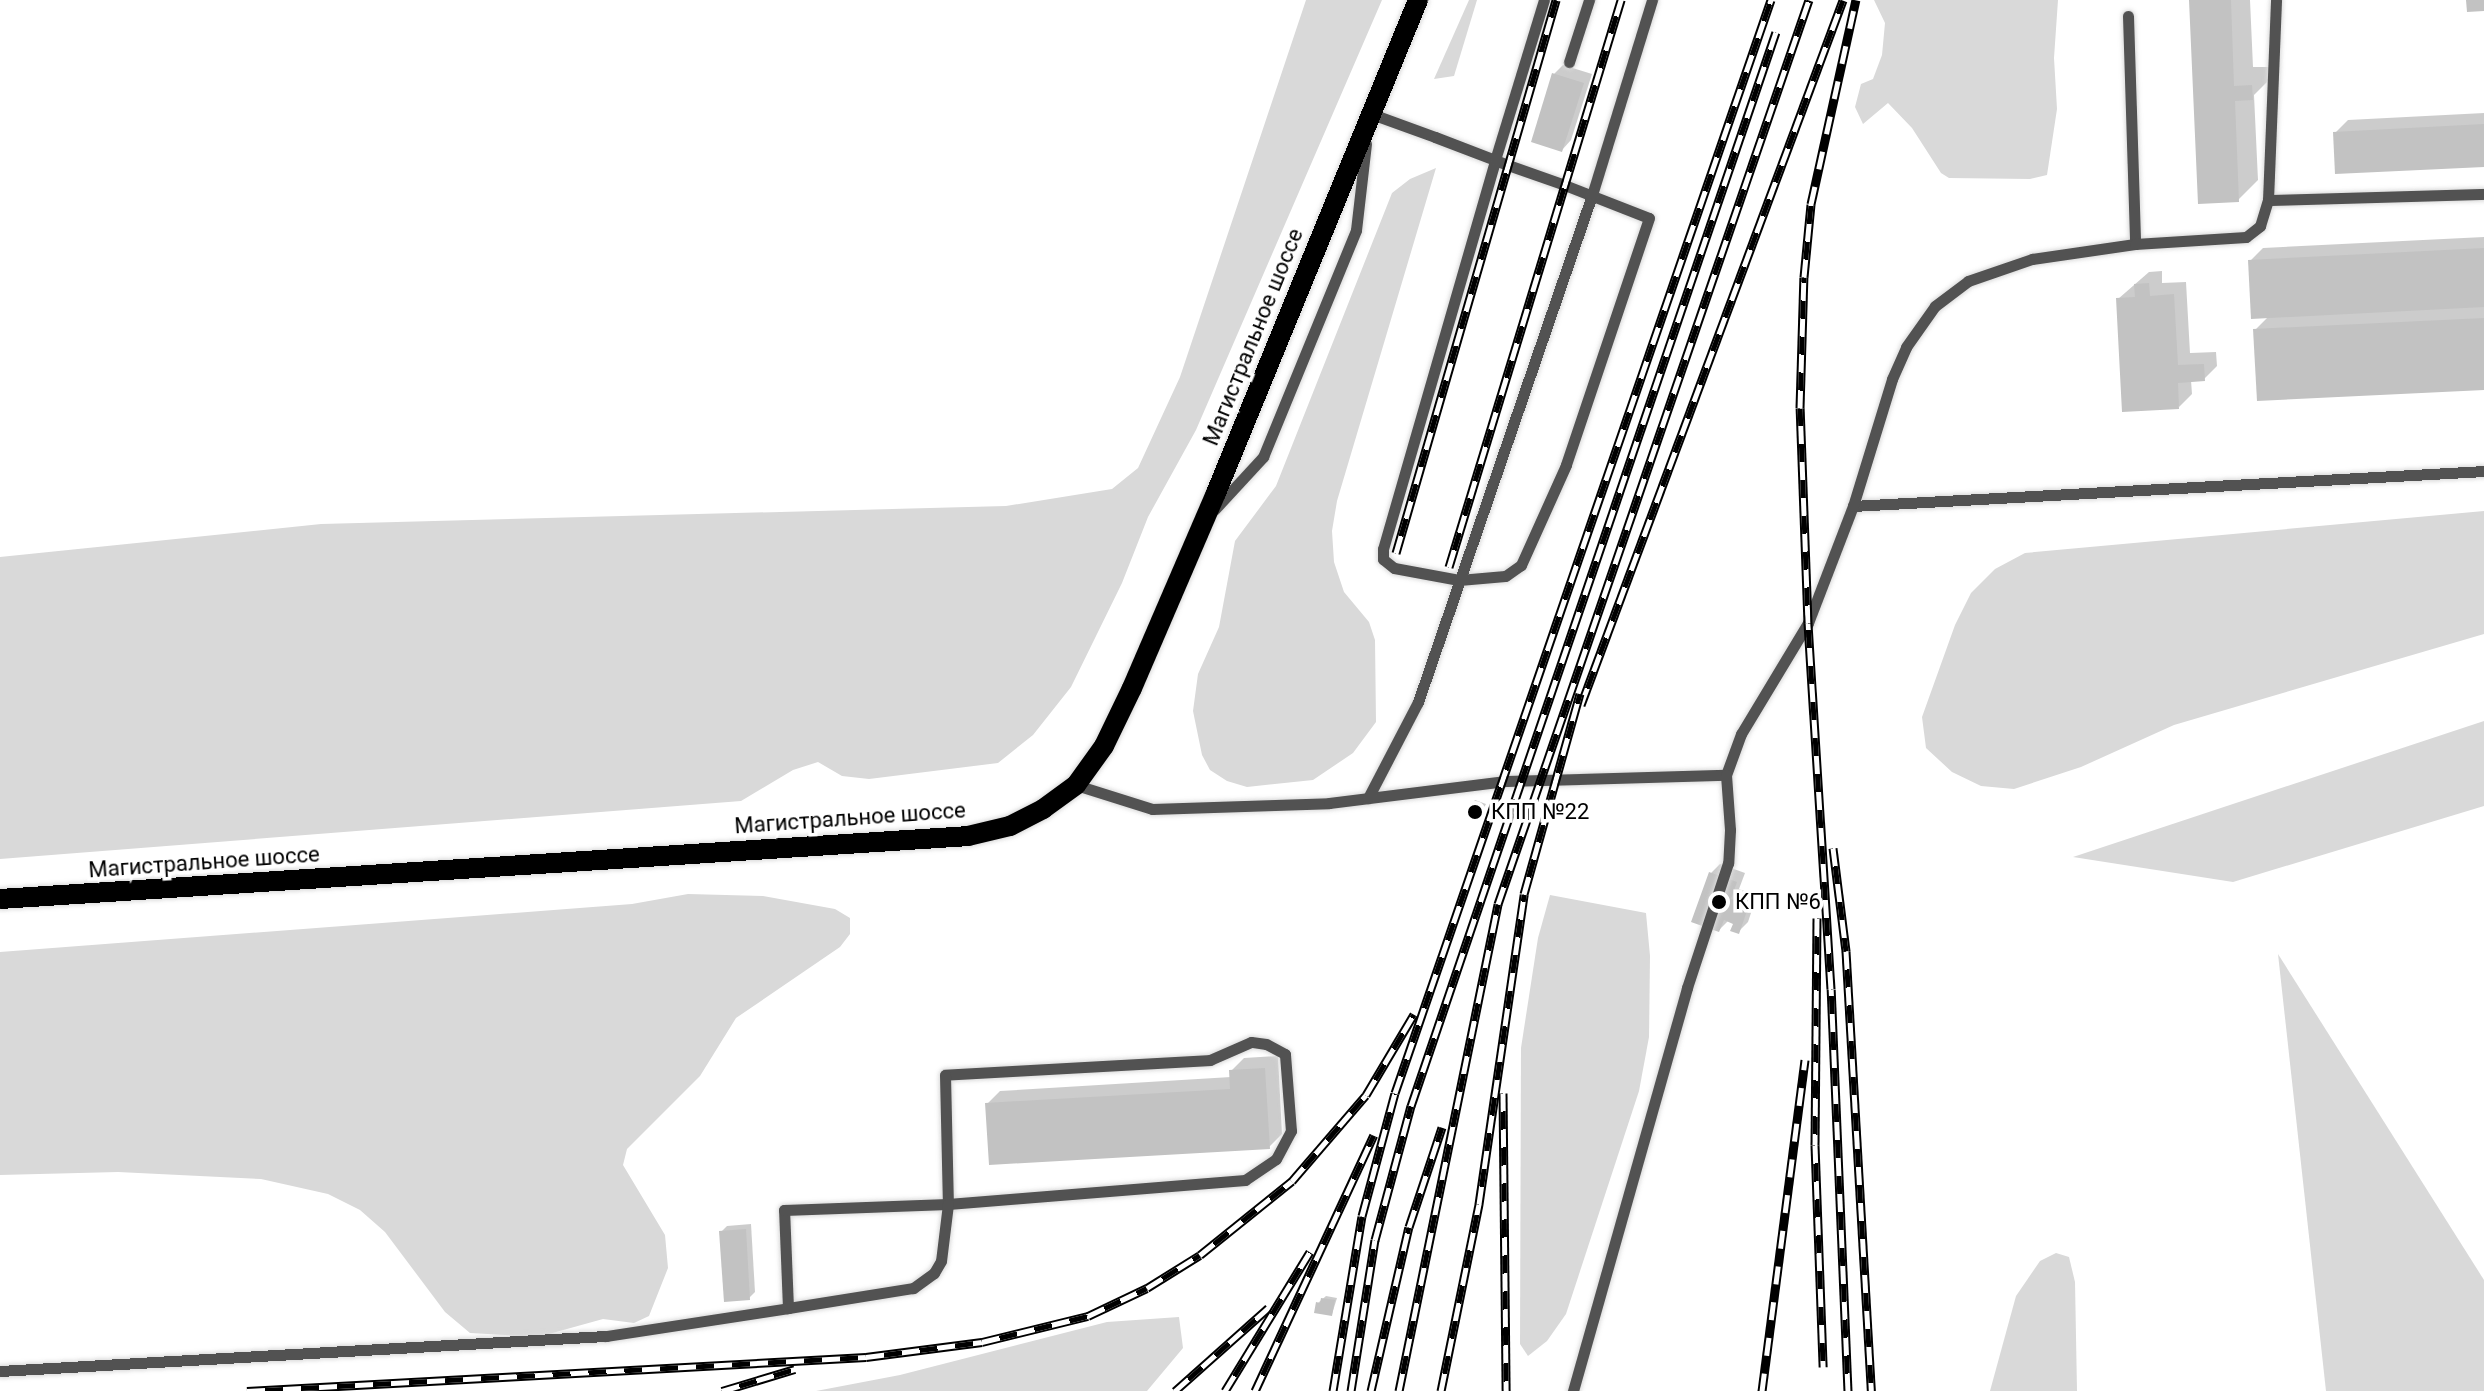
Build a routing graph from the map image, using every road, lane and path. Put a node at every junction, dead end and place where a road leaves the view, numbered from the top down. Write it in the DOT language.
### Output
graph roads {
  1 [pos="1418,0"];
  2 [pos="1544,0"];
  3 [pos="1589,0"];
  4 [pos="1652,0"];
  5 [pos="2276,0"];
  6 [pos="2128,16"];
  7 [pos="1569,62"];
  8 [pos="1369,113"];
  9 [pos="1495,160"];
  10 [pos="2484,194"];
  11 [pos="1592,195"];
  12 [pos="2268,200"];
  13 [pos="2135,244"];
  14 [pos="2484,471"];
  15 [pos="1853,506"];
  16 [pos="1204,521"];
  17 [pos="1459,580"];
  18 [pos="1726,775"];
  19 [pos="1076,785"];
  20 [pos="1368,798"];
  21 [pos="0,899"];
  22 [pos="948,1204"];
  23 [pos="788,1308"];
  24 [pos="0,1371"];
  25 [pos="1573,1391"];
  1 -- 8 [label="main road, Магистральное шоссе"];
  2 -- 9 [label="lane"];
  3 -- 7 [label="lane"];
  4 -- 11 [label="lane"];
  5 -- 12 [label="lane"];
  6 -- 13 [label="lane"];
  8 -- 9 [label="lane"];
  8 -- 16 [label="main road, Магистральное шоссе"];
  8 -- 16 [label="lane"];
  9 -- 11 [label="lane"];
  9 -- 17 [label="lane"];
  10 -- 12 [label="lane"];
  11 -- 17 [label="lane"];
  11 -- 17 [label="lane"];
  12 -- 13 [label="lane"];
  13 -- 15 [label="lane"];
  14 -- 15 [label="lane"];
  15 -- 18 [label="lane"];
  16 -- 19 [label="main road, Магистральное шоссе"];
  17 -- 20 [label="lane"];
  18 -- 20 [label="lane"];
  18 -- 25 [label="lane"];
  19 -- 20 [label="lane"];
  19 -- 21 [label="main road, Магистральное шоссе"];
  22 -- 22 [label="lane"];
  22 -- 23 [label="lane"];
  22 -- 23 [label="lane"];
  23 -- 24 [label="lane"];
}
